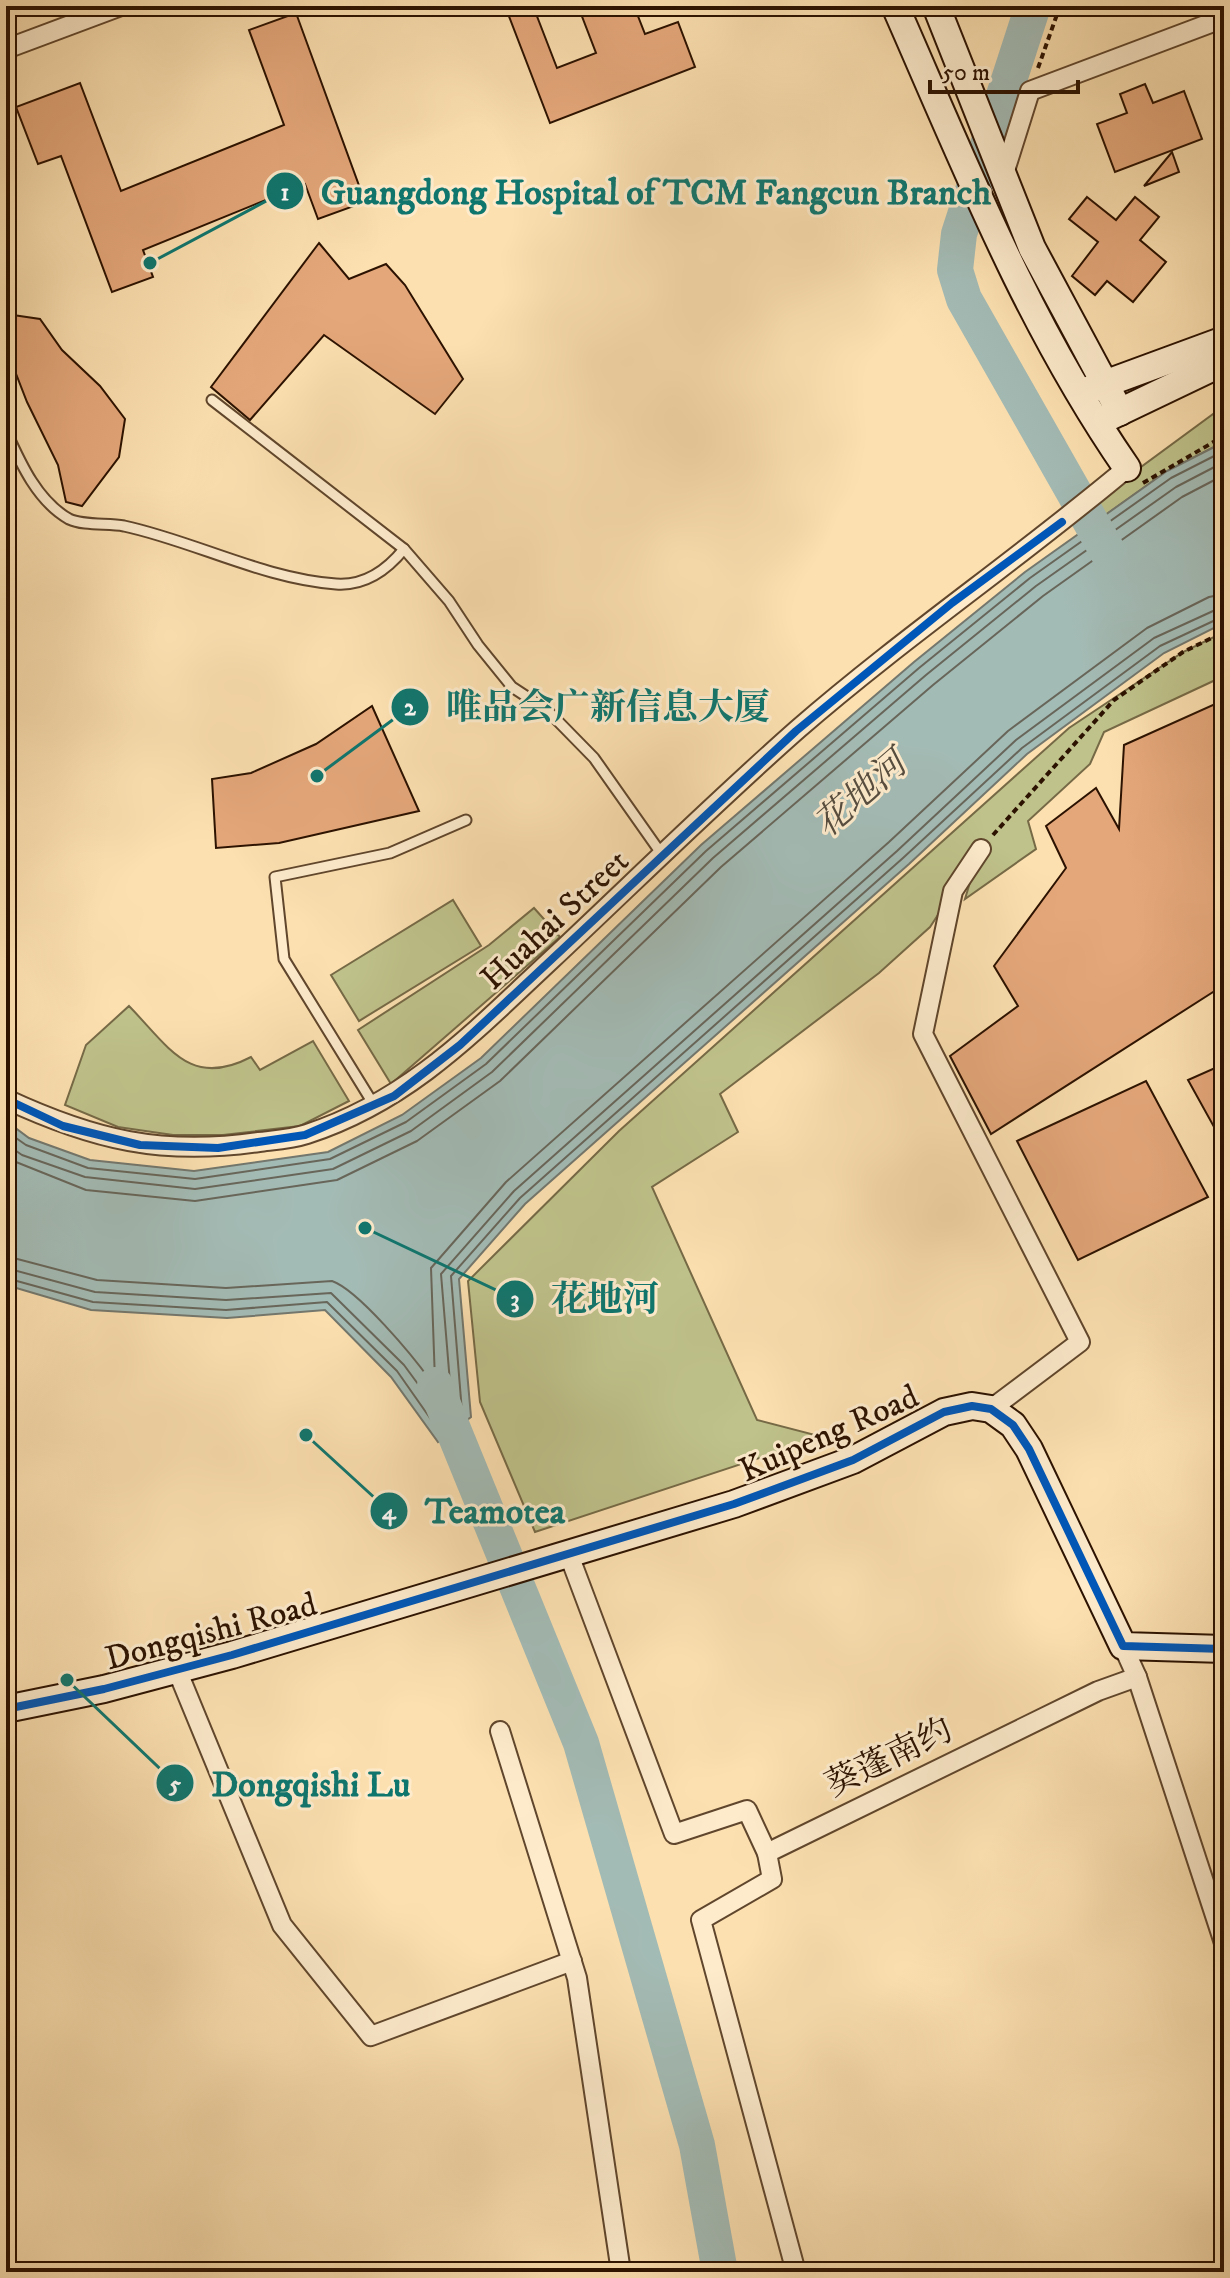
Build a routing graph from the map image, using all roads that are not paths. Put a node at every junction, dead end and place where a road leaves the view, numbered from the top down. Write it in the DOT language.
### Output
graph roads {
  1 [pos="121,6"];
  2 [pos="895,6"];
  3 [pos="936,6"];
  4 [pos="1224,18"];
  5 [pos="6,49"];
  6 [pos="1002,180"];
  7 [pos="1224,340"];
  8 [pos="1224,362"];
  9 [pos="1092,388"];
  10 [pos="212,400"];
  11 [pos="1108,418"];
  12 [pos="6,431"];
  13 [pos="1130,479"];
  14 [pos="404,549"];
  15 [pos="466,820"];
  16 [pos="981,849"];
  17 [pos="663,856"];
  18 [pos="6,1099"];
  19 [pos="374,1105"];
  20 [pos="991,1409"];
  21 [pos="564,1556"];
  22 [pos="428,1598"];
  23 [pos="1123,1646"];
  24 [pos="1224,1649"];
  25 [pos="177,1670"];
  26 [pos="1137,1677"];
  27 [pos="6,1709"];
  28 [pos="500,1731"];
  29 [pos="767,1853"];
  30 [pos="1224,1943"];
  31 [pos="572,1961"];
  32 [pos="621,2272"];
  33 [pos="796,2272"];
  1 -- 5 [label="street"];
  2 -- 9 [label="street"];
  3 -- 6 [label="street"];
  4 -- 6 [label="street"];
  6 -- 9 [label="street"];
  7 -- 9 [label="street"];
  8 -- 11 [label="street"];
  9 -- 11 [label="street"];
  10 -- 14 [label="lane"];
  11 -- 13 [label="street"];
  12 -- 14 [label="lane"];
  13 -- 17 [label="street, Huahai Street"];
  14 -- 17 [label="lane"];
  15 -- 19 [label="lane"];
  16 -- 20 [label="street"];
  17 -- 19 [label="street, Huahai Street"];
  18 -- 19 [label="street, Huahai Street"];
  20 -- 21 [label="street, Kuipeng Road"];
  20 -- 23 [label="street"];
  21 -- 22 [label="street, Kuipeng Road"];
  21 -- 29 [label="street"];
  22 -- 25 [label="street, Dongqishi Road"];
  23 -- 24 [label="street"];
  23 -- 26 [label="street"];
  25 -- 27 [label="street, Dongqishi Road"];
  25 -- 31 [label="street"];
  26 -- 29 [label="street, 葵蓬南约"];
  26 -- 30 [label="street"];
  28 -- 31 [label="street"];
  29 -- 33 [label="street"];
  31 -- 32 [label="street"];
}
